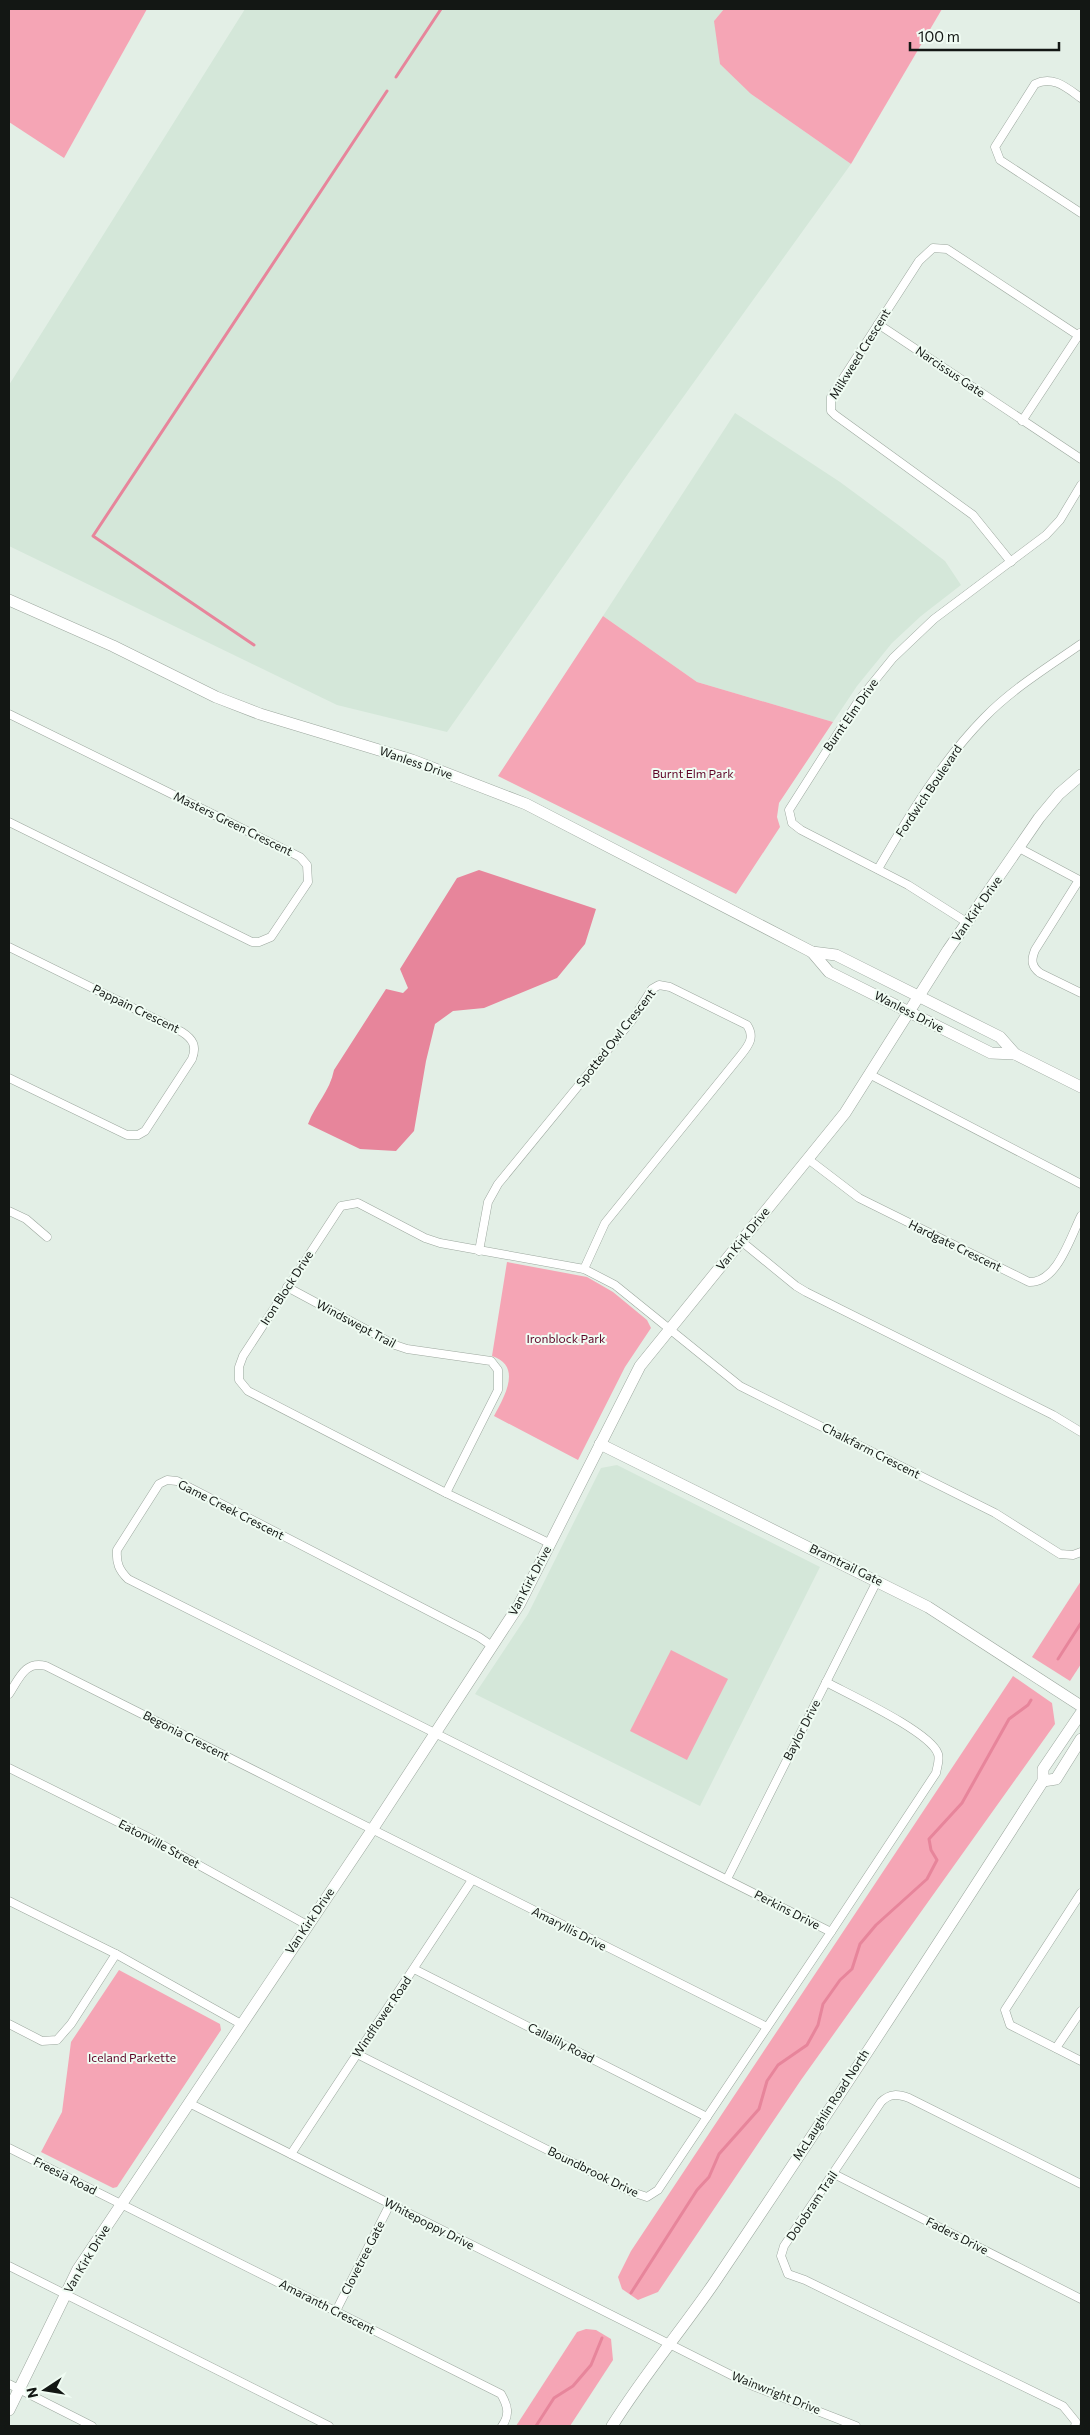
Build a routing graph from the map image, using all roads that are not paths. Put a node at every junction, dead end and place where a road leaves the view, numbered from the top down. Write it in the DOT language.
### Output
graph roads {
  1 [pos="1081,98"];
  2 [pos="1081,213"];
  3 [pos="878,324"];
  4 [pos="1080,334"];
  5 [pos="1022,421"];
  6 [pos="1081,459"];
  7 [pos="1081,485"];
  8 [pos="1011,562"];
  9 [pos="9,600"];
  10 [pos="1081,644"];
  11 [pos="9,714"];
  12 [pos="1081,775"];
  13 [pos="9,822"];
  14 [pos="1019,848"];
  15 [pos="878,869"];
  16 [pos="1080,881"];
  17 [pos="968,923"];
  18 [pos="9,947"];
  19 [pos="812,952"];
  20 [pos="1081,993"];
  21 [pos="919,996"];
  22 [pos="908,1012"];
  23 [pos="1015,1054"];
  24 [pos="869,1074"];
  25 [pos="9,1078"];
  26 [pos="1081,1086"];
  27 [pos="808,1159"];
  28 [pos="1081,1184"];
  29 [pos="9,1211"];
  30 [pos="1081,1216"];
  31 [pos="47,1237"];
  32 [pos="741,1241"];
  33 [pos="479,1251"];
  34 [pos="584,1269"];
  35 [pos="287,1287"];
  36 [pos="669,1329"];
  37 [pos="1081,1432"];
  38 [pos="600,1444"];
  39 [pos="446,1493"];
  40 [pos="550,1543"];
  41 [pos="1081,1552"];
  42 [pos="877,1581"];
  43 [pos="492,1646"];
  44 [pos="826,1682"];
  45 [pos="9,1694"];
  46 [pos="1081,1706"];
  47 [pos="1081,1714"];
  48 [pos="435,1733"];
  49 [pos="1081,1739"];
  50 [pos="9,1768"];
  51 [pos="1043,1780"];
  52 [pos="372,1830"];
  53 [pos="727,1879"];
  54 [pos="472,1880"];
  55 [pos="1081,1893"];
  56 [pos="9,1900"];
  57 [pos="307,1925"];
  58 [pos="831,1932"];
  59 [pos="116,1954"];
  60 [pos="414,1969"];
  61 [pos="1081,2011"];
  62 [pos="9,2024"];
  63 [pos="241,2024"];
  64 [pos="767,2028"];
  65 [pos="1056,2048"];
  66 [pos="357,2054"];
  67 [pos="1081,2061"];
  68 [pos="189,2103"];
  69 [pos="707,2117"];
  70 [pos="9,2148"];
  71 [pos="291,2154"];
  72 [pos="834,2174"];
  73 [pos="1081,2184"];
  74 [pos="121,2204"];
  75 [pos="390,2204"];
  76 [pos="9,2266"];
  77 [pos="65,2294"];
  78 [pos="1081,2299"];
  79 [pos="336,2311"];
  80 [pos="669,2344"];
  81 [pos="14,2387"];
  82 [pos="9,2410"];
  83 [pos="92,2426"];
  84 [pos="329,2426"];
  85 [pos="502,2426"];
  86 [pos="612,2426"];
  87 [pos="856,2426"];
  88 [pos="1075,2426"];
  1 -- 2 [label="street"];
  3 -- 4 [label="street, Milkweed Crescent"];
  3 -- 5 [label="street, Narcissus Gate"];
  3 -- 8 [label="street, Milkweed Crescent"];
  4 -- 5 [label="street"];
  5 -- 6 [label="street, Narcissus Gate"];
  7 -- 8 [label="street, Burnt Elm Drive"];
  8 -- 15 [label="street, Burnt Elm Drive"];
  9 -- 19 [label="street, Wanless Drive"];
  10 -- 15 [label="street, Fordwich Boulevard"];
  11 -- 13 [label="street, Masters Green Crescent"];
  12 -- 14 [label="street, Van Kirk Drive"];
  14 -- 16 [label="street"];
  14 -- 17 [label="street, Van Kirk Drive"];
  15 -- 17 [label="street, Burnt Elm Drive"];
  16 -- 20 [label="street"];
  17 -- 21 [label="street, Van Kirk Drive"];
  18 -- 25 [label="street, Pappain Crescent"];
  19 -- 21 [label="street, Wanless Drive"];
  19 -- 22 [label="street, Wanless Drive"];
  21 -- 22 [label="street, Van Kirk Drive"];
  21 -- 23 [label="street, Wanless Drive"];
  22 -- 23 [label="street, Wanless Drive"];
  22 -- 24 [label="street, Van Kirk Drive"];
  23 -- 26 [label="street, Wanless Drive"];
  24 -- 27 [label="street, Van Kirk Drive"];
  24 -- 28 [label="street"];
  27 -- 30 [label="street, Hardgate Crescent"];
  27 -- 32 [label="street, Van Kirk Drive"];
  29 -- 31 [label="street"];
  32 -- 36 [label="street, Van Kirk Drive"];
  32 -- 37 [label="street"];
  33 -- 34 [label="street, Iron Block Drive"];
  33 -- 34 [label="street, Spotted Owl Crescent"];
  33 -- 35 [label="street, Iron Block Drive"];
  34 -- 36 [label="street, Iron Block Drive"];
  35 -- 39 [label="street, Iron Block Drive"];
  35 -- 39 [label="street, Windswept Trail"];
  36 -- 38 [label="street, Van Kirk Drive"];
  36 -- 41 [label="street, Chalkfarm Crescent"];
  38 -- 40 [label="street, Van Kirk Drive"];
  38 -- 42 [label="street, Bramtrail Gate"];
  39 -- 40 [label="street, Iron Block Drive"];
  40 -- 43 [label="street, Van Kirk Drive"];
  42 -- 44 [label="street, Baylor Drive"];
  42 -- 46 [label="street, Bramtrail Gate"];
  43 -- 48 [label="street, Van Kirk Drive"];
  43 -- 48 [label="street, Game Creek Crescent"];
  44 -- 53 [label="street, Baylor Drive"];
  44 -- 58 [label="street, Perkins Drive"];
  45 -- 52 [label="street, Begonia Crescent"];
  47 -- 51 [label="street, McLaughlin Road North"];
  48 -- 52 [label="street, Van Kirk Drive"];
  48 -- 53 [label="street, Perkins Drive"];
  49 -- 51 [label="street, McLaughlin Road North"];
  50 -- 57 [label="street, Eatonville Street"];
  51 -- 80 [label="street, McLaughlin Road North"];
  52 -- 54 [label="street, Amaryllis Drive"];
  52 -- 57 [label="street, Van Kirk Drive"];
  53 -- 58 [label="street, Perkins Drive"];
  54 -- 60 [label="street, Windflower Road"];
  54 -- 64 [label="street, Amaryllis Drive"];
  55 -- 65 [label="street"];
  56 -- 59 [label="street"];
  57 -- 63 [label="street, Van Kirk Drive"];
  58 -- 64 [label="street, Boundbrook Drive"];
  59 -- 62 [label="street"];
  59 -- 63 [label="street"];
  60 -- 66 [label="street, Windflower Road"];
  60 -- 69 [label="street, Callalily Road"];
  61 -- 65 [label="street"];
  63 -- 68 [label="street, Van Kirk Drive"];
  64 -- 69 [label="street, Boundbrook Drive"];
  65 -- 67 [label="street"];
  66 -- 69 [label="street, Boundbrook Drive"];
  66 -- 71 [label="street, Windflower Road"];
  68 -- 71 [label="street, Whitepoppy Drive"];
  68 -- 74 [label="street, Van Kirk Drive"];
  70 -- 74 [label="street, Freesia Road"];
  71 -- 75 [label="street, Whitepoppy Drive"];
  72 -- 73 [label="street, Dolobram Trail"];
  72 -- 78 [label="street, Faders Drive"];
  72 -- 88 [label="street, Dolobram Trail"];
  74 -- 77 [label="street, Van Kirk Drive"];
  74 -- 79 [label="street, Amaranth Crescent"];
  75 -- 79 [label="street, Clovetree Gate"];
  75 -- 80 [label="street, Whitepoppy Drive"];
  76 -- 77 [label="street"];
  77 -- 81 [label="street, Van Kirk Drive"];
  77 -- 84 [label="street"];
  79 -- 85 [label="street, Amaranth Crescent"];
  80 -- 86 [label="street, McLaughlin Road North"];
  80 -- 87 [label="street, Wainwright Drive"];
  81 -- 82 [label="street, Van Kirk Drive"];
  81 -- 83 [label="street"];
}
